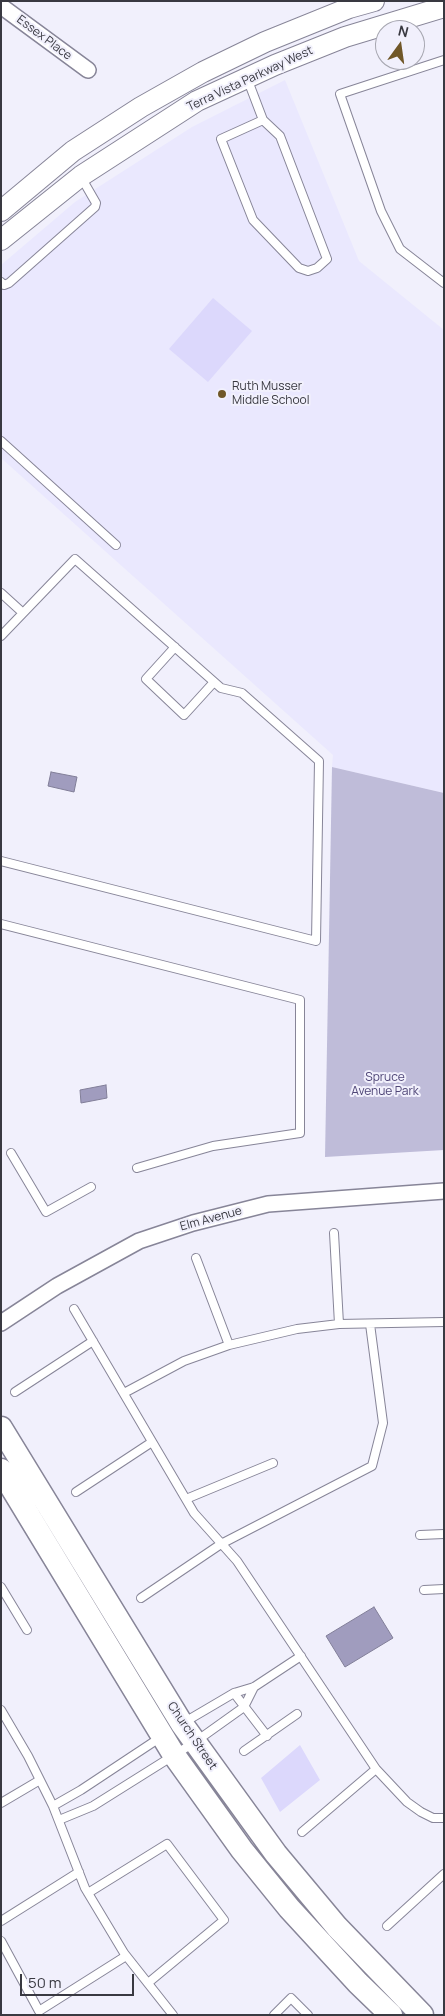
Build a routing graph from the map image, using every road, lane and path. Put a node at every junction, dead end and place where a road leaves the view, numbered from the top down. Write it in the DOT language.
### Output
graph roads {
  1 [pos="374,1"];
  2 [pos="1,6"];
  3 [pos="444,7"];
  4 [pos="444,60"];
  5 [pos="88,70"];
  6 [pos="247,78"];
  7 [pos="264,120"];
  8 [pos="81,176"];
  9 [pos="1,211"];
  10 [pos="1,240"];
  11 [pos="1,282"];
  12 [pos="444,283"];
  13 [pos="1,441"];
  14 [pos="116,545"];
  15 [pos="1,592"];
  16 [pos="23,613"];
  17 [pos="1,636"];
  18 [pos="175,648"];
  19 [pos="214,682"];
  20 [pos="1,861"];
  21 [pos="1,924"];
  22 [pos="10,1153"];
  23 [pos="137,1168"];
  24 [pos="91,1187"];
  25 [pos="444,1192"];
  26 [pos="334,1233"];
  27 [pos="196,1258"];
  28 [pos="74,1309"];
  29 [pos="444,1322"];
  30 [pos="1,1324"];
  31 [pos="339,1324"];
  32 [pos="370,1324"];
  33 [pos="93,1340"];
  34 [pos="229,1345"];
  35 [pos="16,1392"];
  36 [pos="124,1393"];
  37 [pos="1,1428"];
  38 [pos="152,1442"];
  39 [pos="273,1463"];
  40 [pos="1,1470"];
  41 [pos="76,1492"];
  42 [pos="186,1499"];
  43 [pos="444,1534"];
  44 [pos="420,1536"];
  45 [pos="221,1544"];
  46 [pos="1,1586"];
  47 [pos="444,1589"];
  48 [pos="424,1590"];
  49 [pos="142,1598"];
  50 [pos="27,1630"];
  51 [pos="300,1656"];
  52 [pos="254,1687"];
  53 [pos="234,1693"];
  54 [pos="244,1707"];
  55 [pos="1,1710"];
  56 [pos="297,1714"];
  57 [pos="177,1732"];
  58 [pos="266,1736"];
  59 [pos="244,1751"];
  60 [pos="174,1755"];
  61 [pos="376,1769"];
  62 [pos="40,1780"];
  63 [pos="1,1803"];
  64 [pos="53,1806"];
  65 [pos="444,1818"];
  66 [pos="60,1820"];
  67 [pos="302,1832"];
  68 [pos="79,1872"];
  69 [pos="444,1874"];
  70 [pos="88,1893"];
  71 [pos="1,1921"];
  72 [pos="387,1926"];
  73 [pos="1,1941"];
  74 [pos="126,1956"];
  75 [pos="148,1983"];
  76 [pos="173,2015"];
  77 [pos="274,2015"];
  78 [pos="308,2015"];
  79 [pos="391,2015"];
  80 [pos="422,2015"];
  1 -- 9 [label="street, Terra Vista Parkway West"];
  2 -- 5 [label="street, Essex Place"];
  3 -- 6 [label="street, Terra Vista Parkway West"];
  4 -- 12 [label="lane"];
  6 -- 7 [label="lane"];
  6 -- 8 [label="street, Terra Vista Parkway West"];
  7 -- 7 [label="lane"];
  8 -- 10 [label="street, Terra Vista Parkway West"];
  8 -- 11 [label="lane"];
  13 -- 14 [label="lane"];
  15 -- 16 [label="lane"];
  16 -- 17 [label="lane"];
  16 -- 18 [label="lane"];
  18 -- 19 [label="lane"];
  18 -- 19 [label="lane"];
  19 -- 20 [label="lane"];
  21 -- 23 [label="lane"];
  22 -- 24 [label="lane"];
  25 -- 30 [label="street, Elm Avenue"];
  26 -- 31 [label="lane"];
  27 -- 34 [label="lane"];
  28 -- 33 [label="lane"];
  29 -- 32 [label="lane"];
  31 -- 32 [label="lane"];
  31 -- 34 [label="lane"];
  32 -- 45 [label="lane"];
  33 -- 35 [label="lane"];
  33 -- 36 [label="lane"];
  34 -- 36 [label="lane"];
  36 -- 38 [label="lane"];
  37 -- 57 [label="main road, Church Street"];
  38 -- 41 [label="lane"];
  38 -- 42 [label="lane"];
  39 -- 42 [label="lane"];
  40 -- 57 [label="main road, Church Street"];
  42 -- 45 [label="lane"];
  43 -- 44 [label="lane"];
  45 -- 49 [label="lane"];
  45 -- 51 [label="lane"];
  46 -- 50 [label="lane"];
  47 -- 48 [label="lane"];
  51 -- 52 [label="lane"];
  51 -- 61 [label="lane"];
  52 -- 53 [label="lane"];
  52 -- 54 [label="lane"];
  53 -- 54 [label="lane"];
  53 -- 57 [label="lane"];
  54 -- 57 [label="lane"];
  54 -- 58 [label="lane"];
  55 -- 62 [label="lane"];
  56 -- 58 [label="lane"];
  57 -- 60 [label="main road, Church Street"];
  57 -- 64 [label="lane"];
  57 -- 80 [label="main road, Church Street"];
  58 -- 59 [label="lane"];
  60 -- 66 [label="lane"];
  60 -- 79 [label="main road, Church Street"];
  61 -- 65 [label="lane"];
  61 -- 67 [label="lane"];
  62 -- 63 [label="lane"];
  62 -- 64 [label="lane"];
  64 -- 66 [label="lane"];
  66 -- 68 [label="lane"];
  68 -- 70 [label="lane"];
  68 -- 71 [label="lane"];
  69 -- 72 [label="lane"];
  70 -- 74 [label="lane"];
  70 -- 75 [label="lane"];
  73 -- 74 [label="lane"];
  74 -- 75 [label="lane"];
  75 -- 76 [label="lane"];
  77 -- 78 [label="lane"];
}
